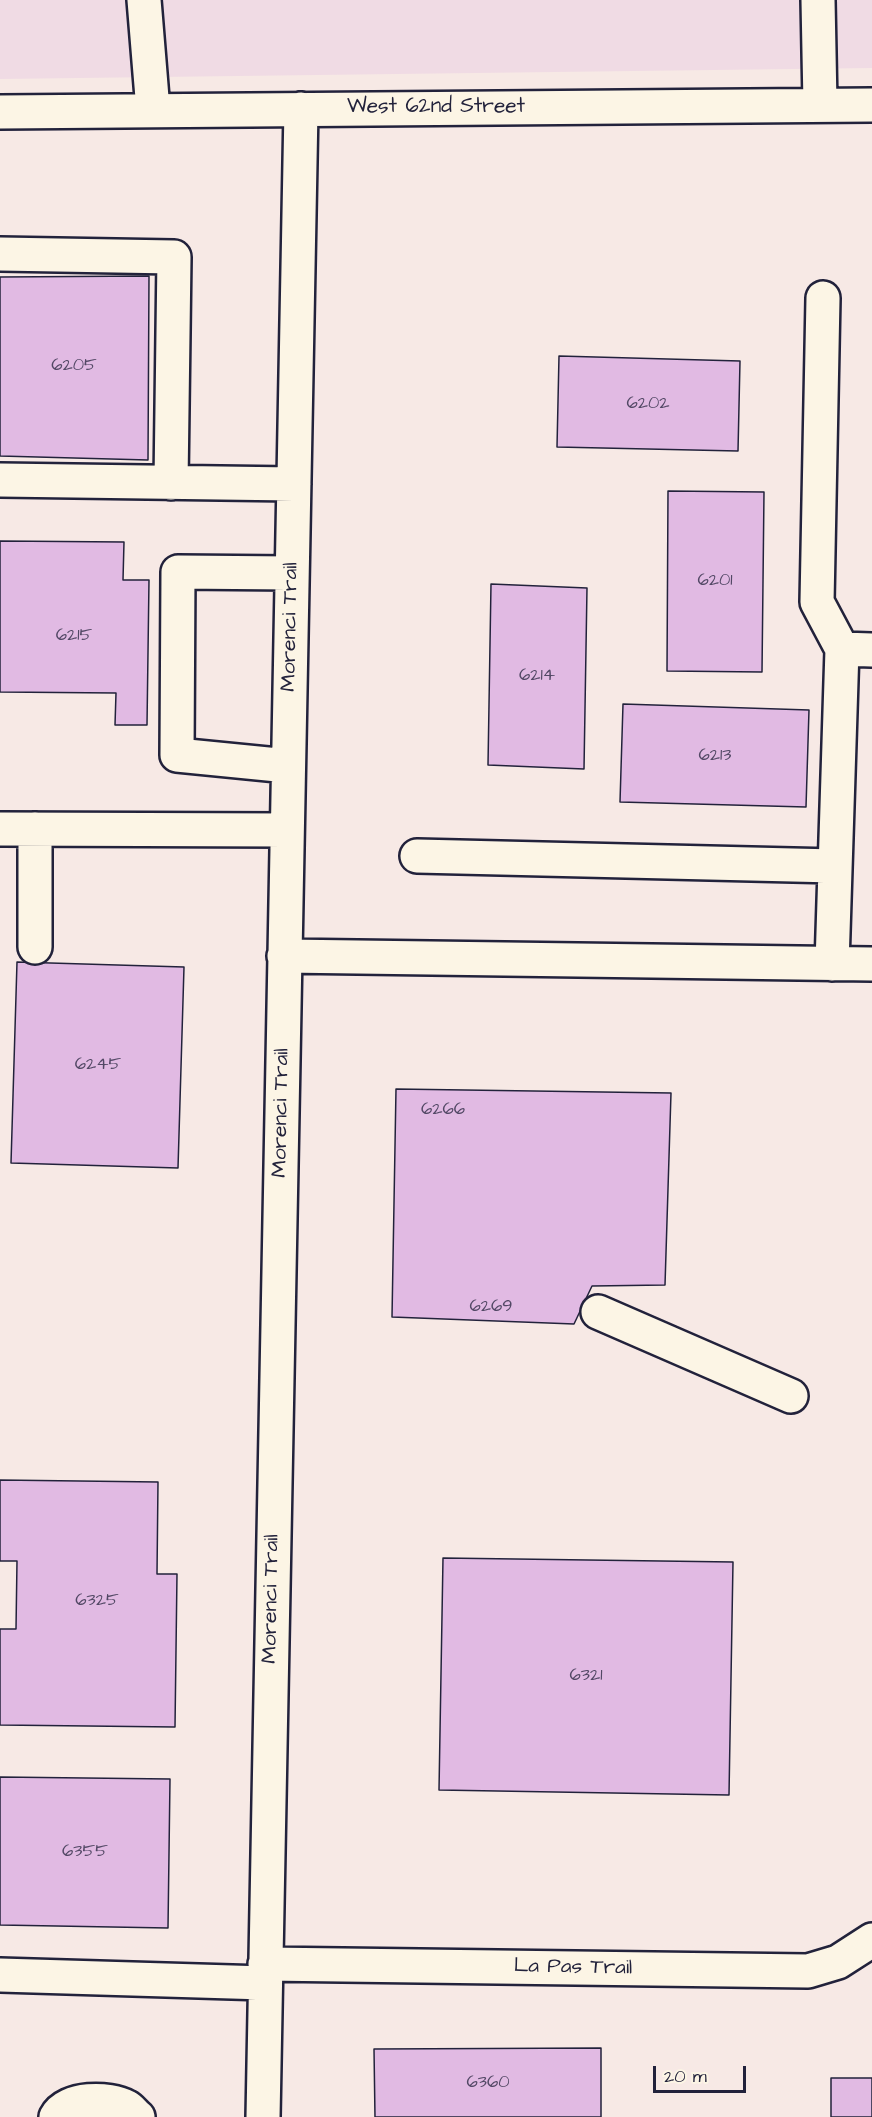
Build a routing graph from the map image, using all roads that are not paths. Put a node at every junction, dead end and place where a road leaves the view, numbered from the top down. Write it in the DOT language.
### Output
graph roads {
  1 [pos="144,0"];
  2 [pos="818,0"];
  3 [pos="820,104"];
  4 [pos="872,105"];
  5 [pos="301,109"];
  6 [pos="153,110"];
  7 [pos="0,112"];
  8 [pos="0,254"];
  9 [pos="823,298"];
  10 [pos="0,480"];
  11 [pos="171,483"];
  12 [pos="294,484"];
  13 [pos="292,573"];
  14 [pos="857,649"];
  15 [pos="288,766"];
  16 [pos="0,829"];
  17 [pos="35,829"];
  18 [pos="287,830"];
  19 [pos="417,856"];
  20 [pos="835,866"];
  21 [pos="35,947"];
  22 [pos="285,956"];
  23 [pos="832,964"];
  24 [pos="872,964"];
  25 [pos="598,1312"];
  26 [pos="791,1396"];
  27 [pos="872,1940"];
  28 [pos="265,1973"];
  29 [pos="0,1975"];
  30 [pos="56,2117"];
  31 [pos="138,2117"];
  32 [pos="263,2117"];
  1 -- 6 [label="street"];
  2 -- 3 [label="street"];
  3 -- 4 [label="street, West 62nd Street"];
  3 -- 5 [label="street, West 62nd Street"];
  5 -- 6 [label="street, West 62nd Street"];
  5 -- 12 [label="street, Morenci Trail"];
  6 -- 7 [label="street, West 62nd Street"];
  8 -- 11 [label="street"];
  9 -- 14 [label="street"];
  10 -- 11 [label="street"];
  11 -- 12 [label="street"];
  12 -- 13 [label="street, Morenci Trail"];
  13 -- 15 [label="street, Morenci Trail"];
  13 -- 15 [label="street"];
  14 -- 20 [label="street"];
  15 -- 18 [label="street, Morenci Trail"];
  16 -- 17 [label="street"];
  17 -- 18 [label="street"];
  17 -- 21 [label="street"];
  18 -- 22 [label="street, Morenci Trail"];
  19 -- 20 [label="street"];
  20 -- 23 [label="street"];
  22 -- 23 [label="street"];
  22 -- 28 [label="street, Morenci Trail"];
  23 -- 24 [label="street"];
  25 -- 26 [label="street"];
  27 -- 28 [label="street, La Pas Trail"];
  28 -- 29 [label="street, La Pas Trail"];
  28 -- 32 [label="street, Morenci Trail"];
  30 -- 31 [label="street"];
}
